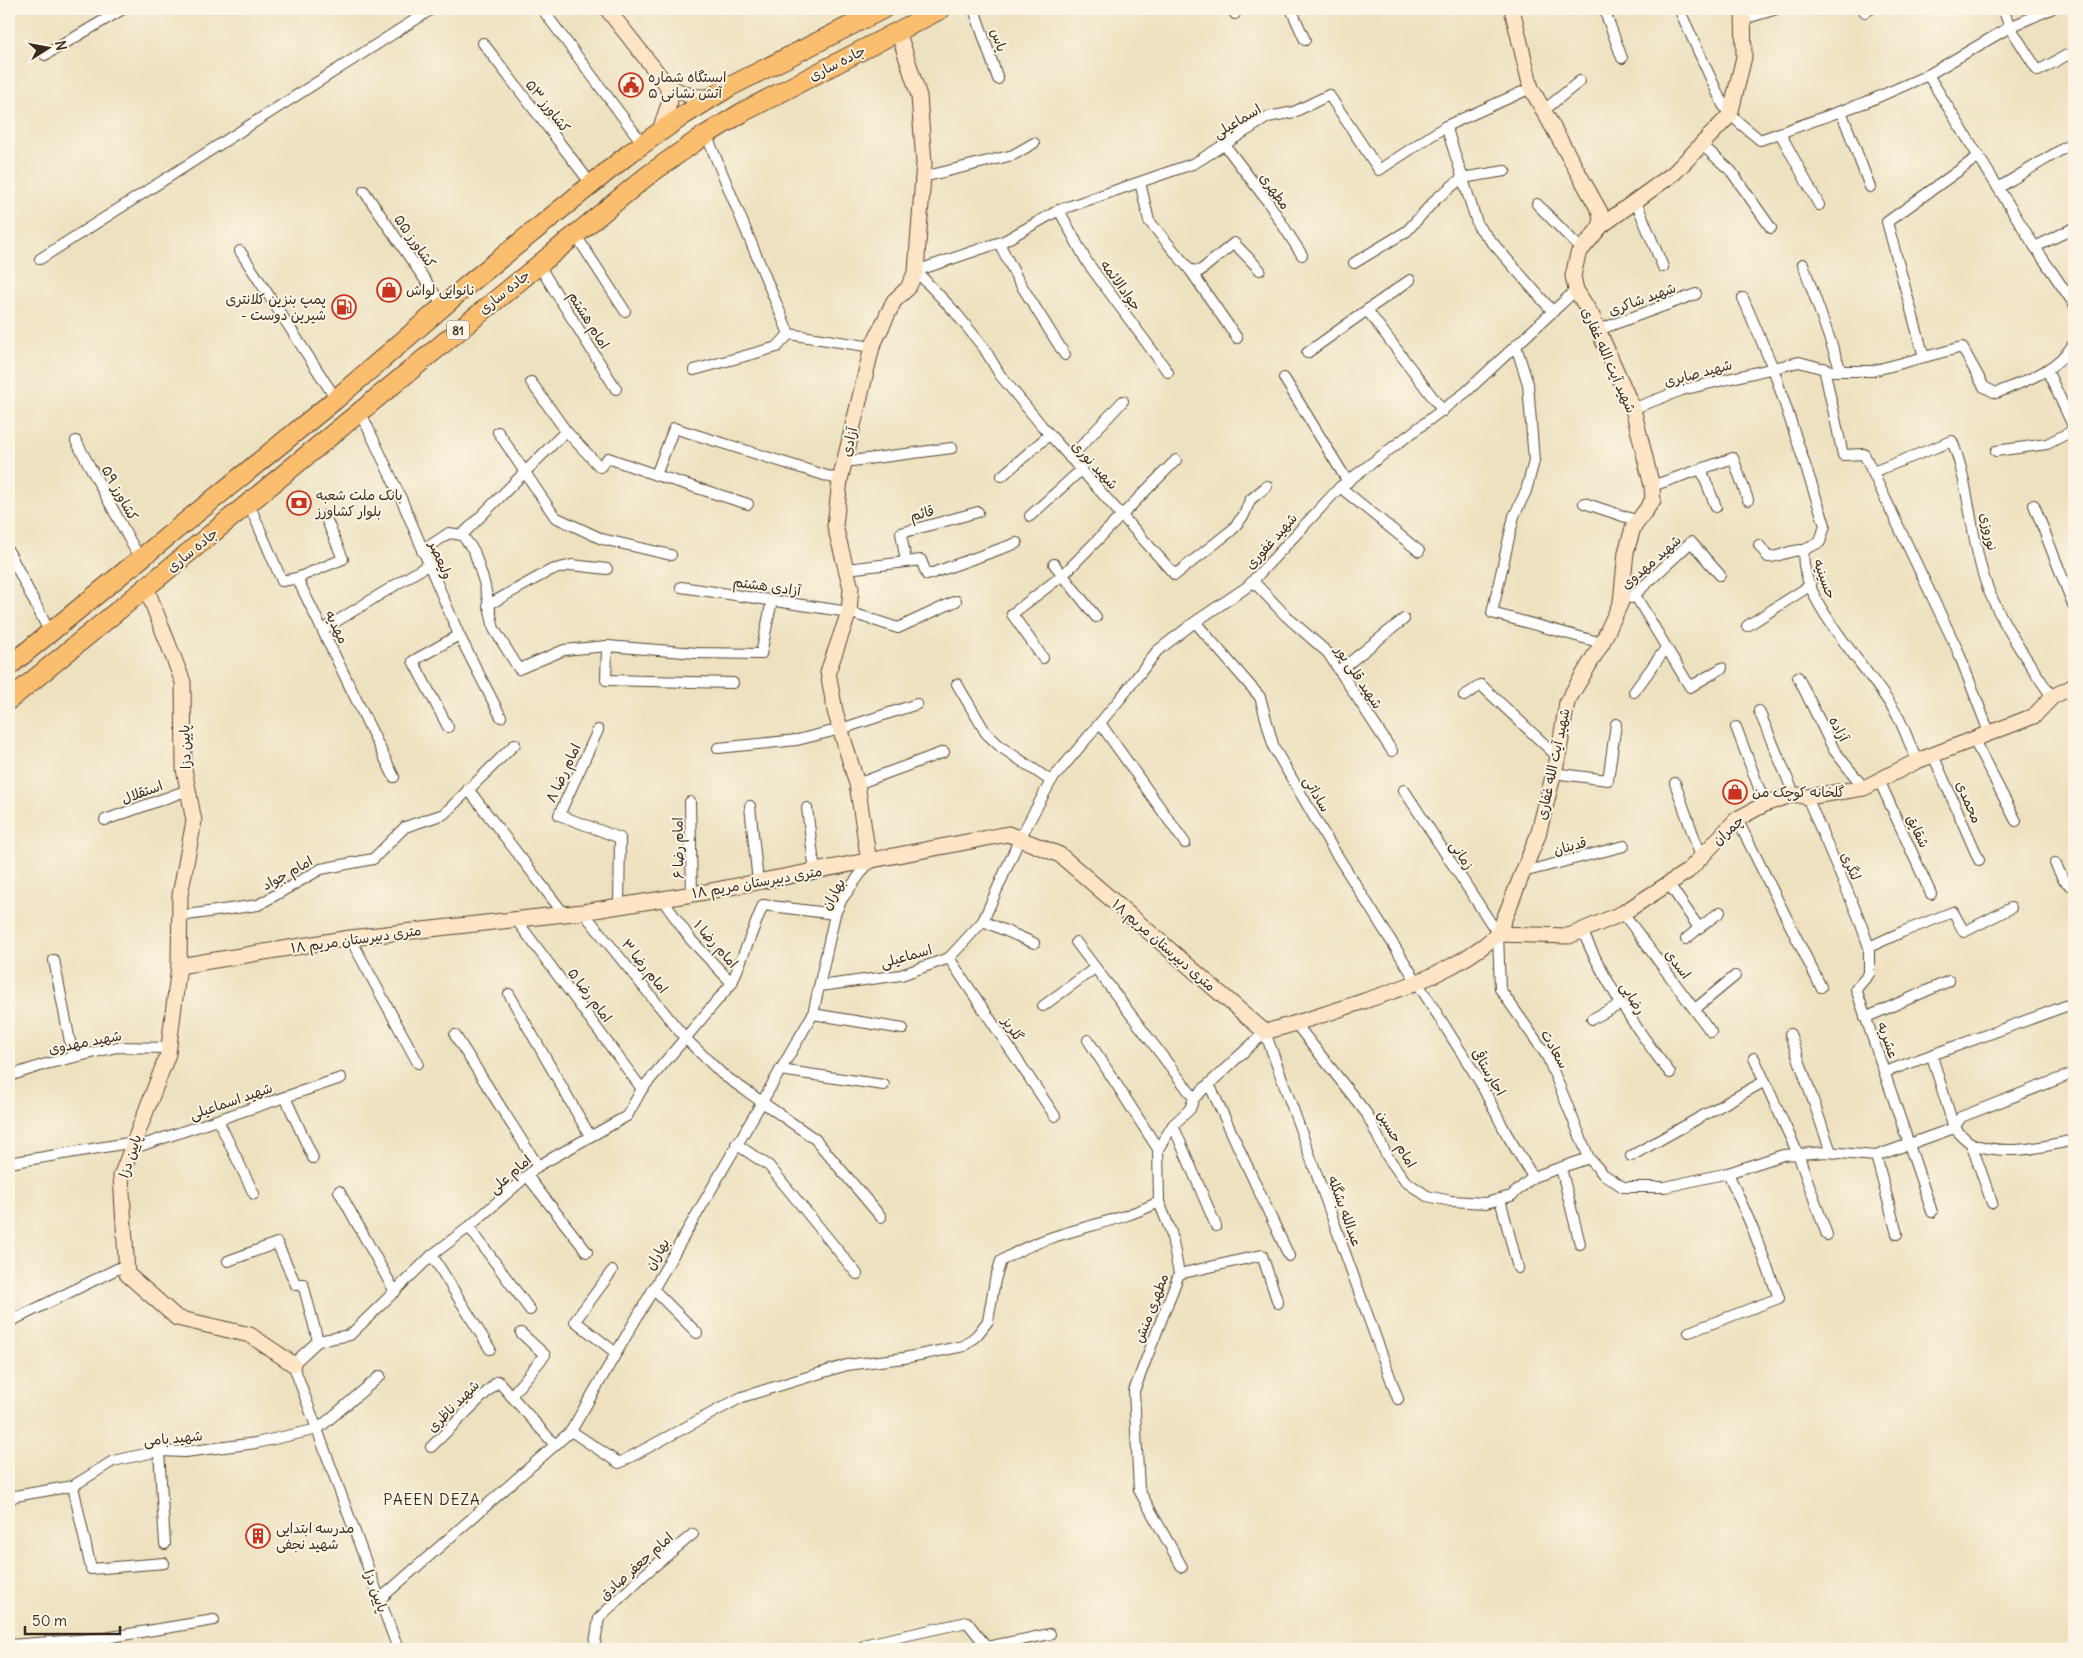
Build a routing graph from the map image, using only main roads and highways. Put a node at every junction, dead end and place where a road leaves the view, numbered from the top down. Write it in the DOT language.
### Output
graph roads {
  1 [pos="883,9"];
  2 [pos="941,9"];
  3 [pos="9,666"];
  4 [pos="9,700"];
  1 -- 3 [label="highway, جاده ساری / 81"];
  2 -- 4 [label="highway, جاده ساری / 81"];
}
